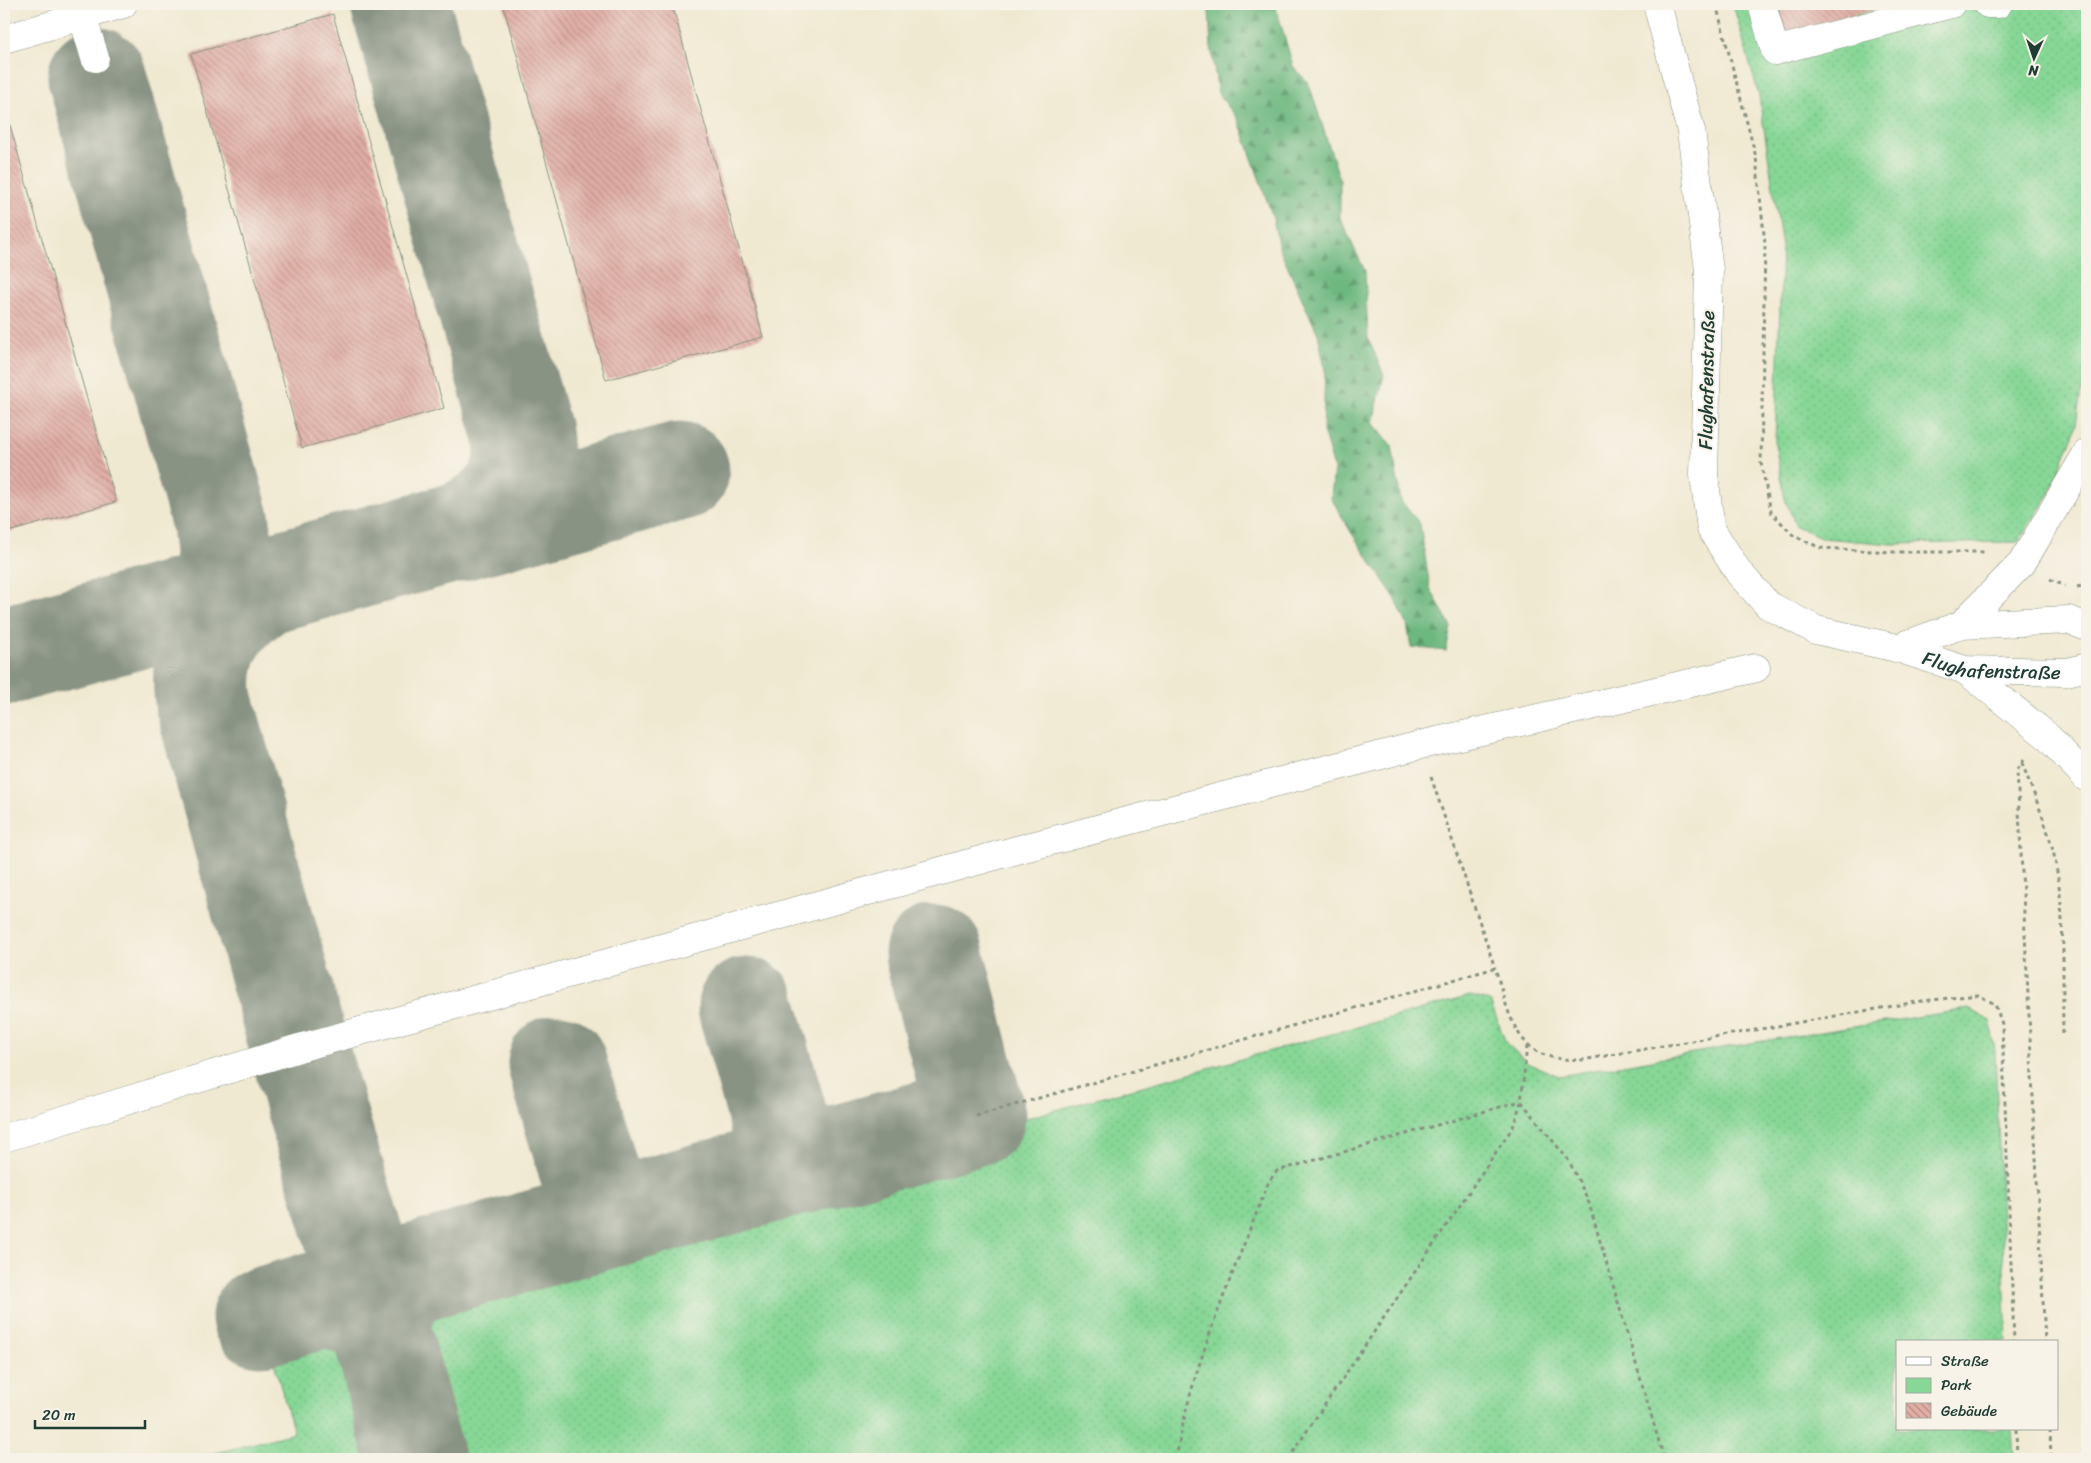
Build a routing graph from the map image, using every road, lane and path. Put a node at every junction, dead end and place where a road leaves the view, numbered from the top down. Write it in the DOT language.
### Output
graph roads {
  1 [pos="123,4"];
  2 [pos="1657,4"];
  3 [pos="1716,4"];
  4 [pos="1762,4"];
  5 [pos="1951,4"];
  6 [pos="1988,4"];
  7 [pos="1998,4"];
  8 [pos="81,10"];
  9 [pos="4,39"];
  10 [pos="95,58"];
  11 [pos="2087,453"];
  12 [pos="2022,563"];
  13 [pos="2087,585"];
  14 [pos="1961,626"];
  15 [pos="2087,628"];
  16 [pos="1897,648"];
  17 [pos="2087,667"];
  18 [pos="1756,668"];
  19 [pos="1965,670"];
  20 [pos="2046,735"];
  21 [pos="1420,745"];
  22 [pos="2022,763"];
  23 [pos="2087,778"];
  24 [pos="1495,968"];
  25 [pos="2063,1037"];
  26 [pos="1527,1046"];
  27 [pos="1521,1102"];
  28 [pos="976,1116"];
  29 [pos="4,1138"];
  30 [pos="2014,1340"];
  31 [pos="2045,1340"];
  32 [pos="2016,1430"];
  33 [pos="2050,1430"];
  34 [pos="1176,1459"];
  35 [pos="1288,1459"];
  36 [pos="1664,1459"];
  37 [pos="2017,1459"];
  38 [pos="2051,1459"];
  1 -- 8 [label="street"];
  2 -- 16 [label="street, Flughafenstraße"];
  3 -- 12 [label="path"];
  4 -- 5 [label="street"];
  6 -- 7 [label="street"];
  8 -- 9 [label="street"];
  8 -- 10 [label="street"];
  11 -- 12 [label="street, Flughafenstraße"];
  12 -- 13 [label="path"];
  12 -- 14 [label="street, Flughafenstraße"];
  14 -- 15 [label="street, Flughafenstraße"];
  14 -- 16 [label="street, Flughafenstraße"];
  16 -- 19 [label="street, Flughafenstraße"];
  17 -- 19 [label="street, Flughafenstraße"];
  18 -- 21 [label="street"];
  19 -- 20 [label="street"];
  20 -- 22 [label="path"];
  20 -- 23 [label="street"];
  21 -- 24 [label="path"];
  21 -- 29 [label="street"];
  22 -- 25 [label="path"];
  22 -- 31 [label="path"];
  24 -- 26 [label="path"];
  24 -- 28 [label="path"];
  26 -- 27 [label="path"];
  26 -- 30 [label="path"];
  27 -- 34 [label="path"];
  27 -- 35 [label="path"];
  27 -- 36 [label="path"];
  32 -- 37 [label="path"];
  33 -- 38 [label="path"];
}
